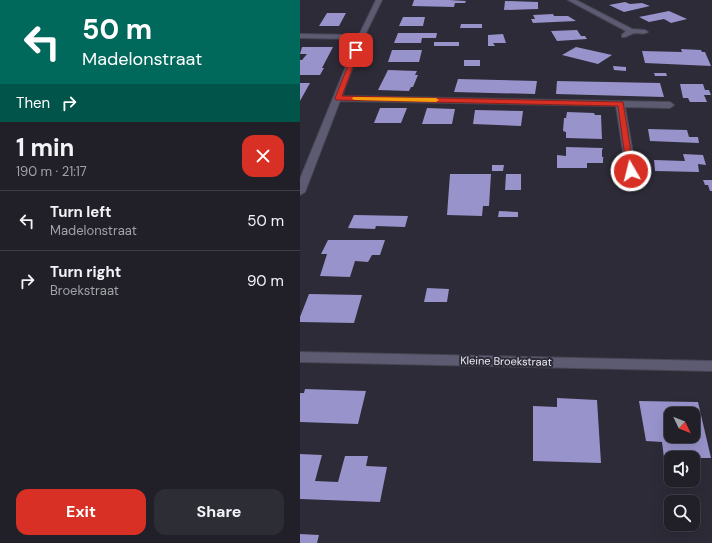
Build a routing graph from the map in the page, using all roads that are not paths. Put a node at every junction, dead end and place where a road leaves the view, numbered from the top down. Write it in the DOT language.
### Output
graph roads {
  1 [pos="379,0"];
  2 [pos="571,0"];
  3 [pos="631,31"];
  4 [pos="645,32"];
  5 [pos="300,36"];
  6 [pos="624,36"];
  7 [pos="361,37"];
  8 [pos="338,98"];
  9 [pos="620,104"];
  10 [pos="670,105"];
  11 [pos="631,171"];
  12 [pos="300,192"];
  13 [pos="300,357"];
  14 [pos="712,366"];
  1 -- 7 [label="street"];
  2 -- 3 [label="street"];
  3 -- 4 [label="street"];
  3 -- 6 [label="street"];
  5 -- 7 [label="street"];
  7 -- 8 [label="street"];
  8 -- 9 [label="street"];
  8 -- 12 [label="street"];
  9 -- 10 [label="street"];
  9 -- 11 [label="street"];
  13 -- 14 [label="street, Kleine Broekstraat"];
}
